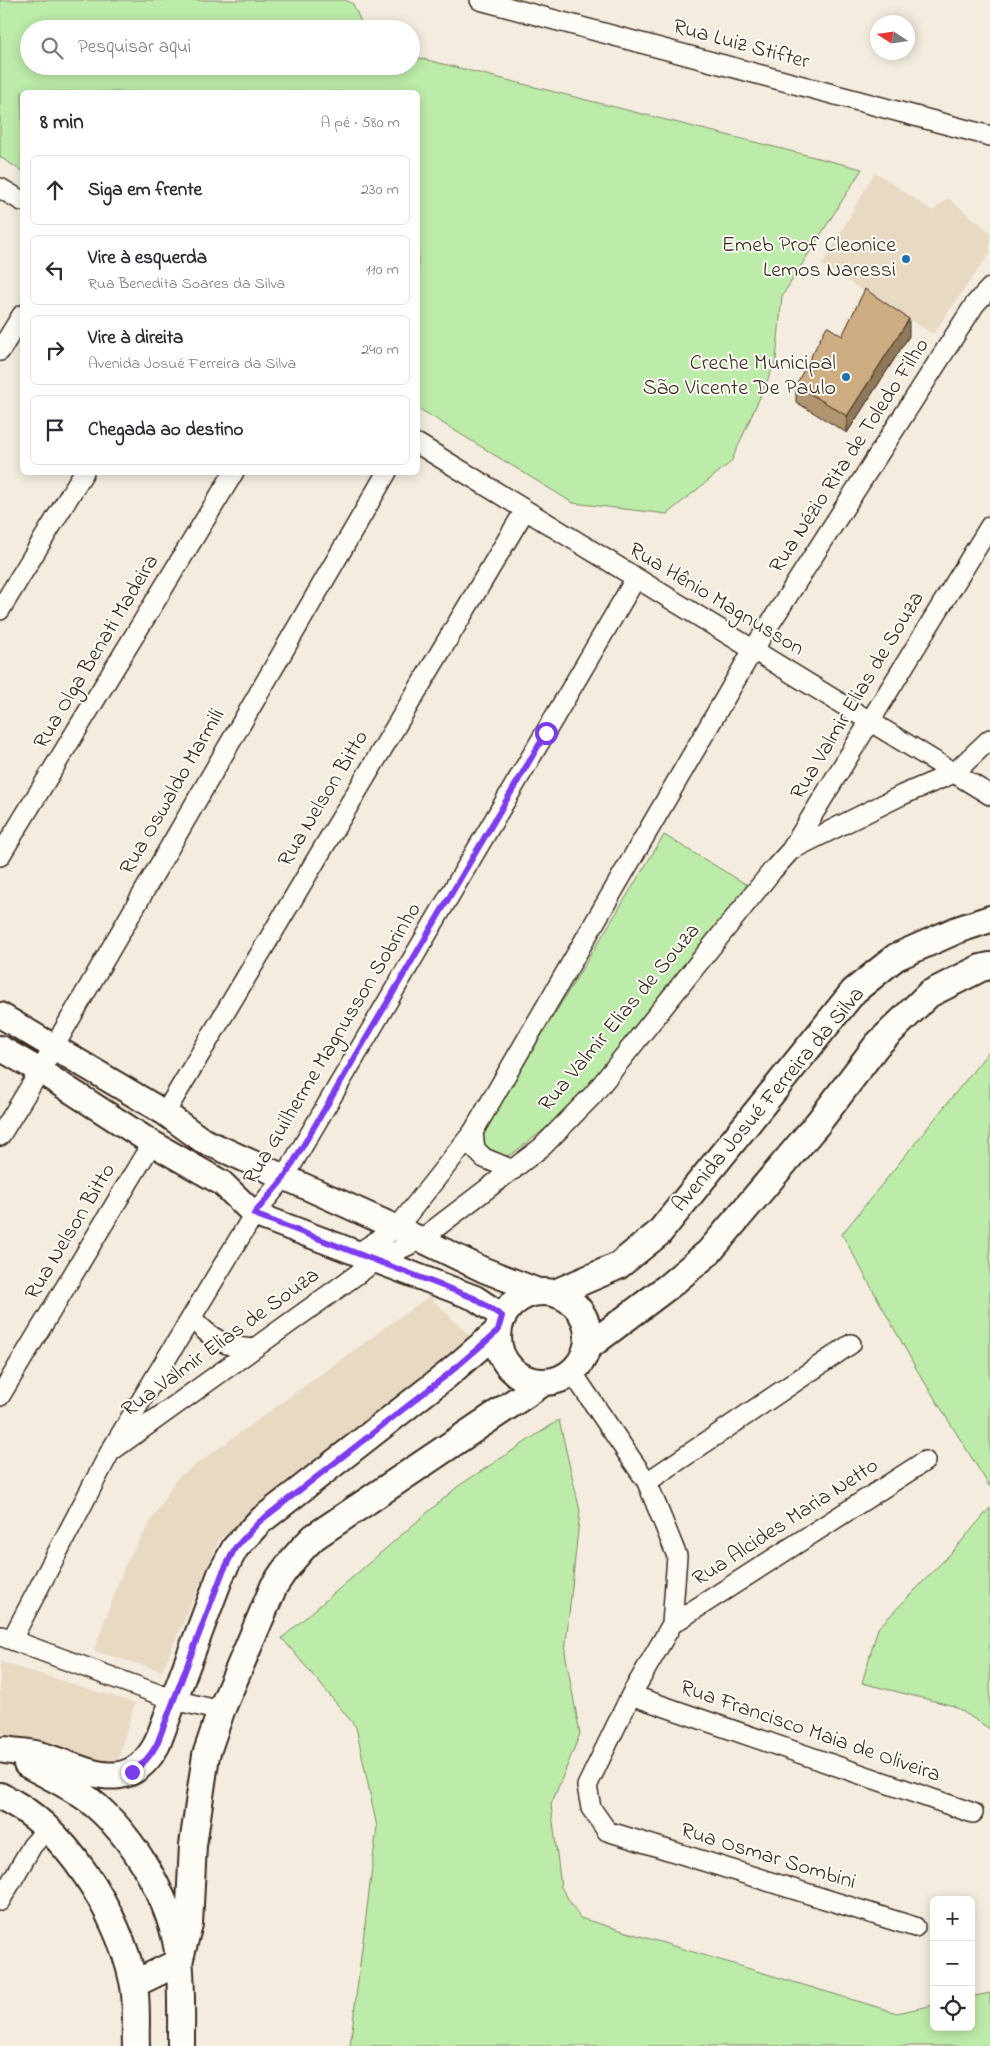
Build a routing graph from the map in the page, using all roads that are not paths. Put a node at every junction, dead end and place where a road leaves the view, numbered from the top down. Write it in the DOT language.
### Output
graph roads {
  1 [pos="480,0"];
  2 [pos="990,136"];
  3 [pos="0,188"];
  4 [pos="20,200"];
  5 [pos="989,289"];
  6 [pos="20,318"];
  7 [pos="0,352"];
  8 [pos="420,445"];
  9 [pos="82,475"];
  10 [pos="232,475"];
  11 [pos="385,475"];
  12 [pos="525,510"];
  13 [pos="990,526"];
  14 [pos="636,578"];
  15 [pos="0,610"];
  16 [pos="753,650"];
  17 [pos="869,721"];
  18 [pos="990,739"];
  19 [pos="954,773"];
  20 [pos="990,795"];
  21 [pos="791,850"];
  22 [pos="0,856"];
  23 [pos="990,919"];
  24 [pos="990,966"];
  25 [pos="0,1015"];
  26 [pos="53,1045"];
  27 [pos="0,1048"];
  28 [pos="40,1071"];
  29 [pos="165,1113"];
  30 [pos="473,1132"];
  31 [pos="0,1136"];
  32 [pos="152,1143"];
  33 [pos="513,1170"];
  34 [pos="284,1178"];
  35 [pos="254,1214"];
  36 [pos="398,1228"];
  37 [pos="420,1240"];
  38 [pos="368,1256"];
  39 [pos="546,1292"];
  40 [pos="192,1318"];
  41 [pos="500,1324"];
  42 [pos="851,1344"];
  43 [pos="588,1347"];
  44 [pos="253,1349"];
  45 [pos="572,1372"];
  46 [pos="544,1382"];
  47 [pos="0,1396"];
  48 [pos="110,1452"];
  49 [pos="925,1461"];
  50 [pos="647,1482"];
  51 [pos="672,1624"];
  52 [pos="6,1637"];
  53 [pos="631,1695"];
  54 [pos="174,1700"];
  55 [pos="221,1711"];
  56 [pos="2,1749"];
  57 [pos="0,1796"];
  58 [pos="972,1813"];
  59 [pos="48,1828"];
  60 [pos="0,1901"];
  61 [pos="915,1928"];
  62 [pos="180,1962"];
  63 [pos="134,1984"];
  64 [pos="136,2046"];
  65 [pos="182,2046"];
  1 -- 2 [label="street, Rua Luiz Stifter"];
  3 -- 4 [label="street"];
  5 -- 16 [label="street, Rua Nézio Rita de Toledo Filho"];
  6 -- 7 [label="street"];
  8 -- 12 [label="street, Rua Hênio Magnusson"];
  9 -- 15 [label="street"];
  10 -- 22 [label="street, Rua Olga Benati Madeira"];
  11 -- 26 [label="street, Rua Oswaldo Marmili"];
  12 -- 14 [label="street, Rua Hênio Magnusson"];
  12 -- 29 [label="street, Rua Nelson Bitto"];
  13 -- 17 [label="street, Rua Valmir Elias de Souza"];
  14 -- 16 [label="street, Rua Hênio Magnusson"];
  14 -- 34 [label="street, Rua Guilherme Magnusson Sobrinho"];
  16 -- 17 [label="street, Rua Hênio Magnusson"];
  16 -- 30 [label="street, Rua Nézio Rita de Toledo Filho"];
  17 -- 19 [label="street, Rua Hênio Magnusson"];
  17 -- 21 [label="street, Rua Valmir Elias de Souza"];
  18 -- 19 [label="street"];
  19 -- 20 [label="street, Rua Hênio Magnusson"];
  19 -- 21 [label="street"];
  21 -- 33 [label="street, Rua Valmir Elias de Souza"];
  23 -- 39 [label="main road, Avenida Josué Ferreira da Silva"];
  24 -- 43 [label="main road"];
  25 -- 26 [label="street"];
  26 -- 28 [label="street, Rua Oswaldo Marmili"];
  26 -- 29 [label="street"];
  27 -- 28 [label="street"];
  28 -- 31 [label="street, Rua Oswaldo Marmili"];
  28 -- 32 [label="street"];
  29 -- 34 [label="street"];
  30 -- 33 [label="street"];
  30 -- 36 [label="street, Rua Nézio Rita de Toledo Filho"];
  32 -- 35 [label="street"];
  32 -- 47 [label="street, Rua Nelson Bitto"];
  33 -- 37 [label="street, Rua Valmir Elias de Souza"];
  34 -- 35 [label="street, Rua Guilherme Magnusson Sobrinho"];
  34 -- 36 [label="street"];
  35 -- 38 [label="street"];
  35 -- 40 [label="street, Rua Guilherme Magnusson Sobrinho"];
  36 -- 37 [label="street"];
  36 -- 38 [label="street, Rua Nézio Rita de Toledo Filho"];
  37 -- 38 [label="street, Rua Valmir Elias de Souza"];
  37 -- 39 [label="street"];
  38 -- 41 [label="street"];
  38 -- 44 [label="street, Rua Valmir Elias de Souza"];
  39 -- 41 [label="main road"];
  39 -- 43 [label="main road"];
  40 -- 44 [label="street"];
  40 -- 48 [label="street, Rua Guilherme Magnusson Sobrinho"];
  41 -- 46 [label="main road"];
  41 -- 54 [label="main road"];
  42 -- 50 [label="street"];
  43 -- 45 [label="main road"];
  44 -- 48 [label="street, Rua Valmir Elias de Souza"];
  45 -- 46 [label="main road"];
  45 -- 50 [label="street"];
  46 -- 55 [label="main road"];
  48 -- 52 [label="street, Rua Guilherme Magnusson Sobrinho"];
  49 -- 51 [label="street, Rua Alcides Maria Netto"];
  50 -- 51 [label="street"];
  51 -- 53 [label="street"];
  52 -- 54 [label="street"];
  53 -- 58 [label="street, Rua Francisco Maia de Oliveira"];
  53 -- 61 [label="street, Rua Osmar Sombini"];
  54 -- 55 [label="street"];
  54 -- 56 [label="main road"];
  55 -- 62 [label="main road"];
  56 -- 62 [label="main road"];
  57 -- 59 [label="main road"];
  59 -- 60 [label="street"];
  59 -- 63 [label="main road"];
  62 -- 63 [label="main road"];
  62 -- 65 [label="main road"];
  63 -- 64 [label="main road"];
}
